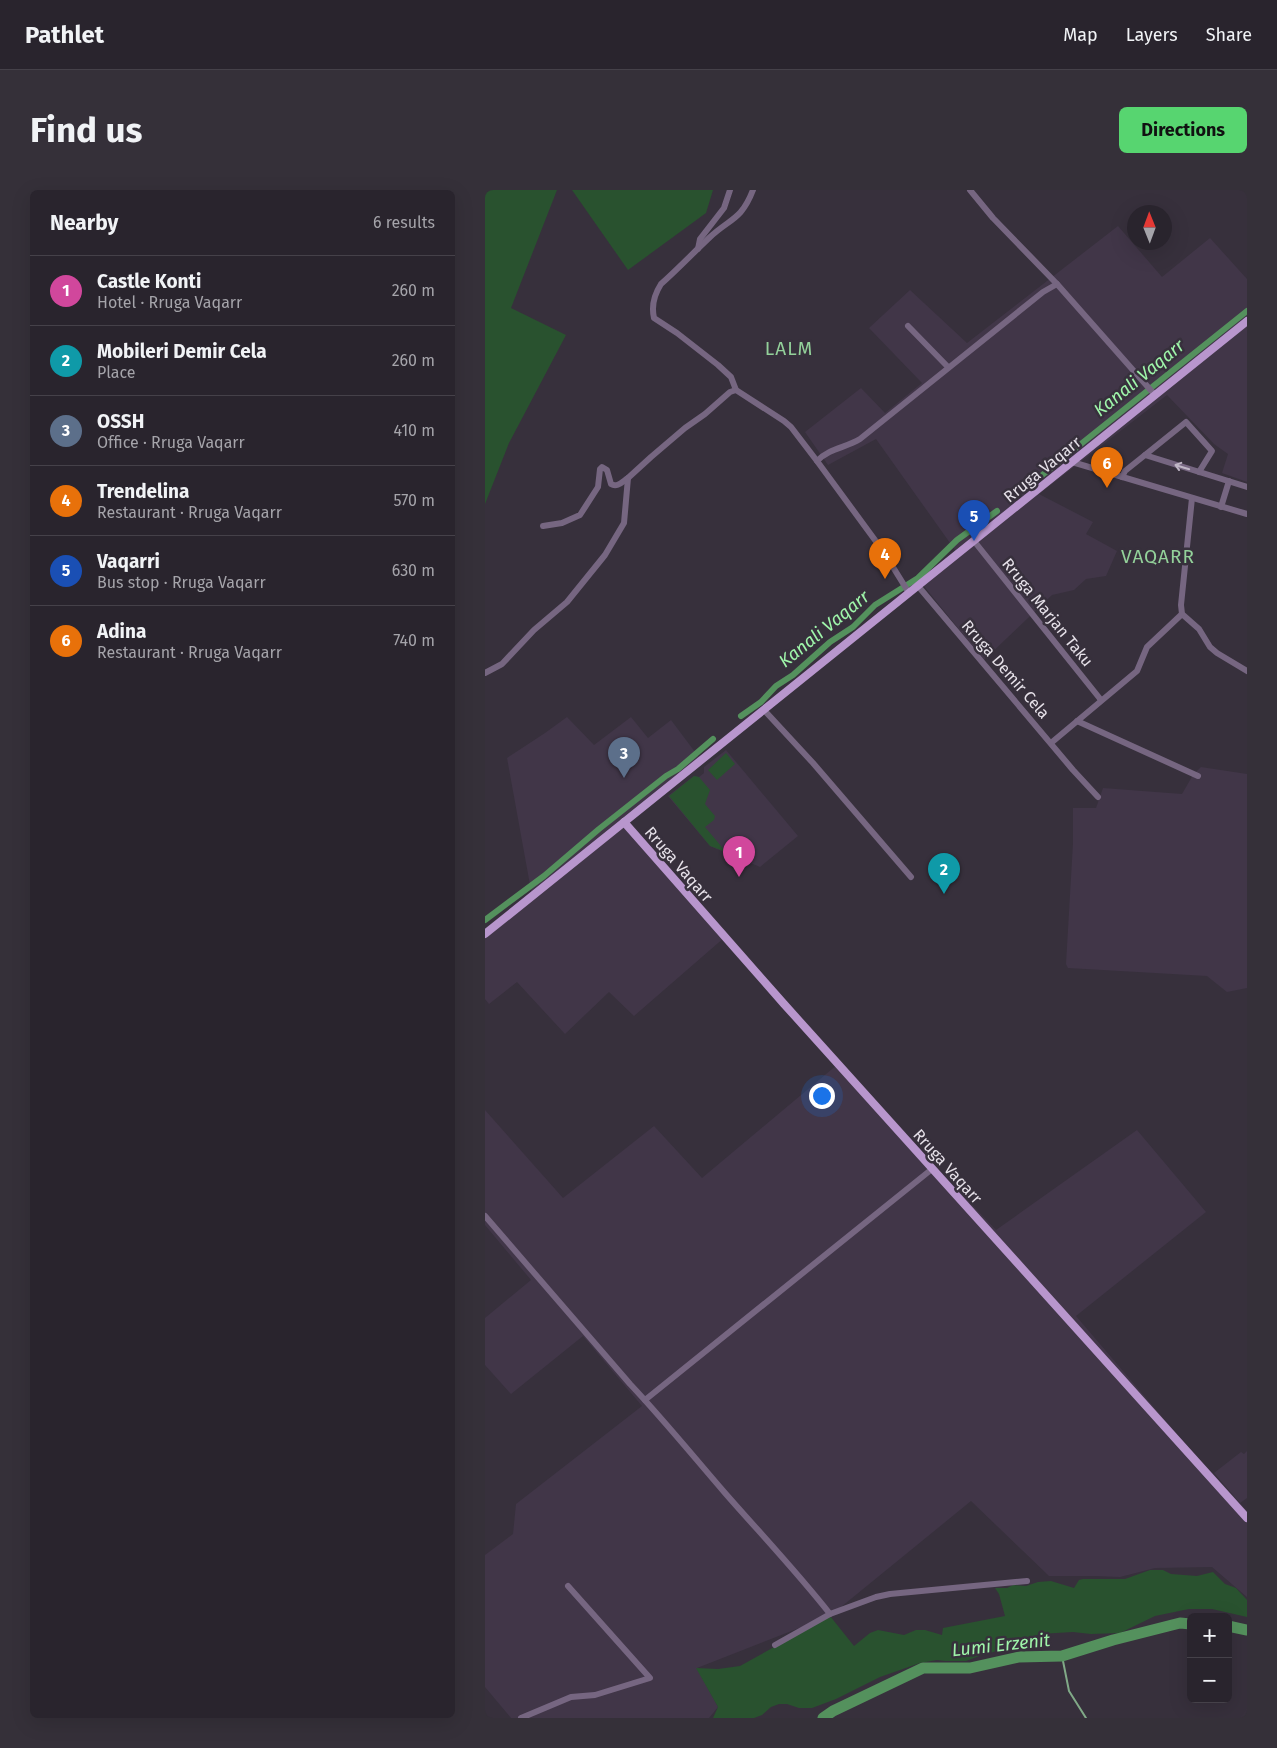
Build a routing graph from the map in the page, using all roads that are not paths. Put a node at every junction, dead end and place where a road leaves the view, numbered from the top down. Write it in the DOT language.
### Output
graph roads {
  1 [pos="731,190"];
  2 [pos="753,190"];
  3 [pos="970,190"];
  4 [pos="698,249"];
  5 [pos="1057,284"];
  6 [pos="1247,322"];
  7 [pos="908,326"];
  8 [pos="948,367"];
  9 [pos="736,390"];
  10 [pos="1151,391"];
  11 [pos="1145,455"];
  12 [pos="817,460"];
  13 [pos="1072,462"];
  14 [pos="1199,472"];
  15 [pos="1122,477"];
  16 [pos="628,478"];
  17 [pos="1229,481"];
  18 [pos="1247,487"];
  19 [pos="1192,498"];
  20 [pos="1221,507"];
  21 [pos="1247,514"];
  22 [pos="543,526"];
  23 [pos="974,541"];
  24 [pos="918,586"];
  25 [pos="906,588"];
  26 [pos="1182,614"];
  27 [pos="1247,671"];
  28 [pos="485,673"];
  29 [pos="1101,700"];
  30 [pos="763,710"];
  31 [pos="1077,721"];
  32 [pos="1051,743"];
  33 [pos="1197,776"];
  34 [pos="1098,797"];
  35 [pos="624,822"];
  36 [pos="911,878"];
  37 [pos="485,934"];
  38 [pos="932,1169"];
  39 [pos="485,1216"];
  40 [pos="645,1400"];
  41 [pos="1247,1518"];
  42 [pos="1027,1581"];
  43 [pos="568,1586"];
  44 [pos="830,1614"];
  45 [pos="775,1644"];
  46 [pos="521,1718"];
  1 -- 4 [label="street"];
  2 -- 4 [label="street"];
  3 -- 5 [label="street"];
  4 -- 9 [label="street"];
  5 -- 8 [label="street"];
  5 -- 10 [label="street"];
  6 -- 10 [label="main road, Rruga Vaqarr"];
  7 -- 8 [label="street"];
  8 -- 12 [label="street"];
  9 -- 12 [label="street"];
  9 -- 16 [label="street"];
  10 -- 13 [label="main road, Rruga Vaqarr"];
  14 -- 11 [label="street, one-way"];
  11 -- 14 [label="street"];
  11 -- 15 [label="street"];
  12 -- 25 [label="street"];
  13 -- 15 [label="street"];
  13 -- 23 [label="main road, Rruga Vaqarr"];
  14 -- 17 [label="street"];
  15 -- 19 [label="street"];
  16 -- 22 [label="street"];
  16 -- 28 [label="street"];
  17 -- 18 [label="street"];
  17 -- 20 [label="street"];
  19 -- 20 [label="street"];
  19 -- 26 [label="street"];
  20 -- 21 [label="street"];
  23 -- 24 [label="main road, Rruga Vaqarr"];
  23 -- 29 [label="street, Rruga Marjan Taku"];
  24 -- 25 [label="main road, Rruga Vaqarr"];
  24 -- 32 [label="street, Rruga Demir Cela"];
  25 -- 30 [label="main road, Rruga Vaqarr"];
  26 -- 27 [label="street"];
  26 -- 29 [label="street"];
  29 -- 31 [label="street"];
  30 -- 35 [label="main road, Rruga Vaqarr"];
  30 -- 36 [label="street"];
  31 -- 32 [label="street"];
  31 -- 33 [label="street"];
  32 -- 34 [label="street, Rruga Demir Cela"];
  35 -- 37 [label="main road"];
  35 -- 38 [label="main road, Rruga Vaqarr"];
  38 -- 40 [label="street"];
  38 -- 41 [label="main road, Rruga Vaqarr"];
  39 -- 40 [label="street"];
  40 -- 44 [label="street"];
  42 -- 44 [label="street"];
  43 -- 46 [label="street"];
  44 -- 45 [label="street"];
}
